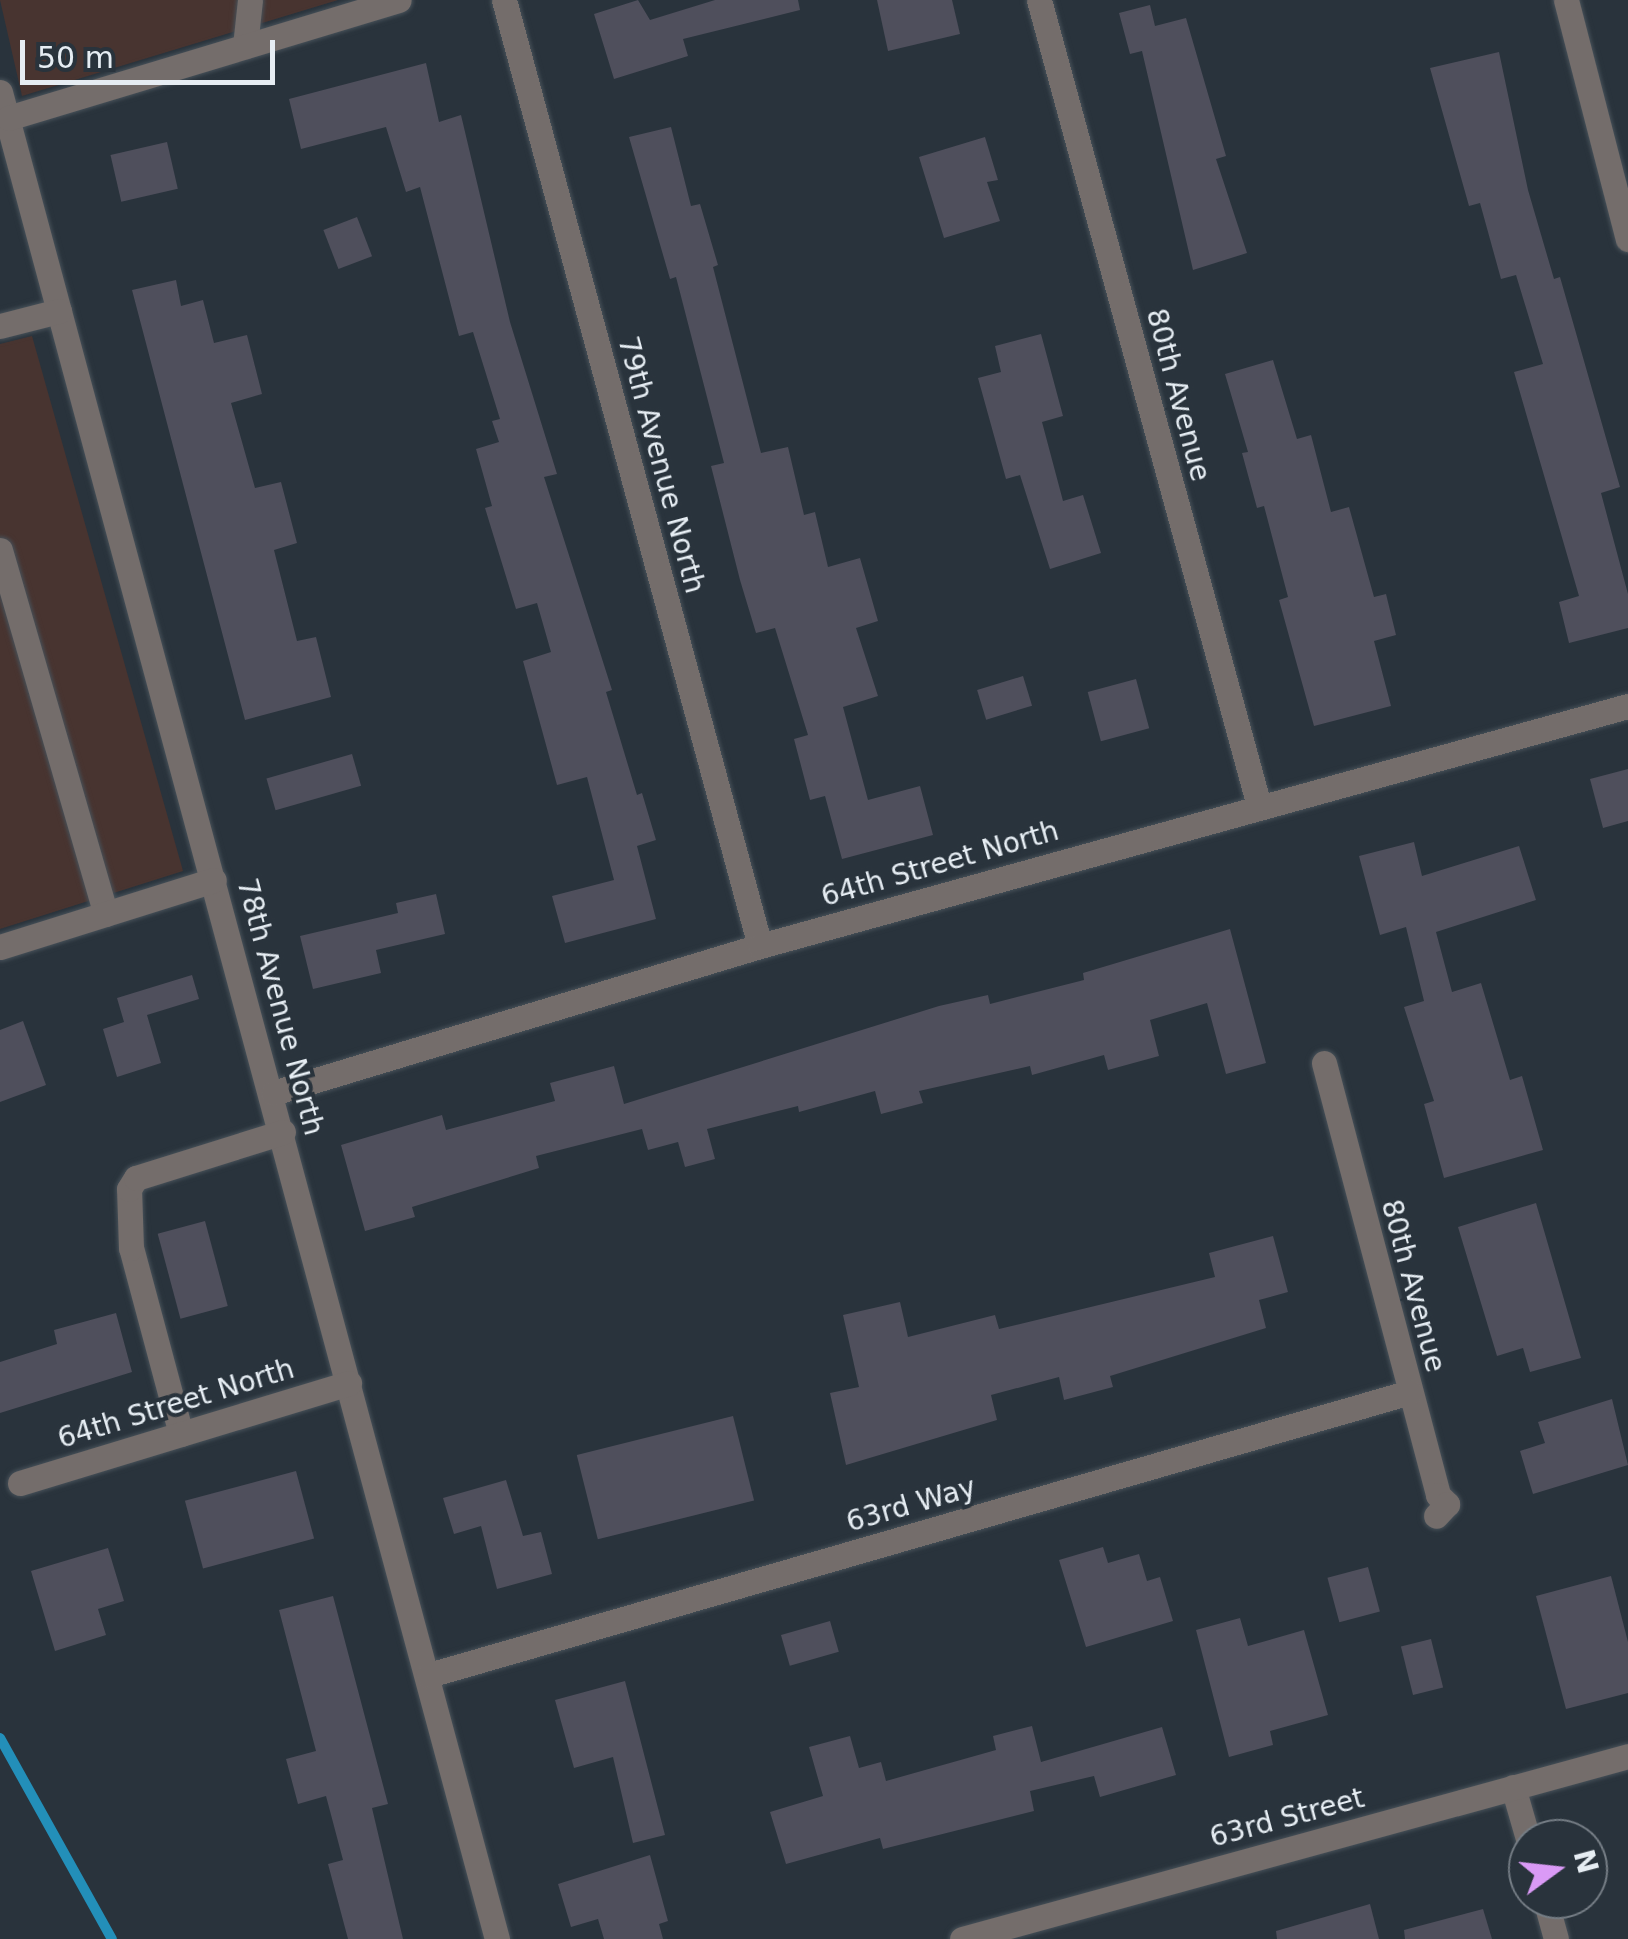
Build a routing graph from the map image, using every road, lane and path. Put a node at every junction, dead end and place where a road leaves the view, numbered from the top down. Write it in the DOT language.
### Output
graph roads {
  1 [pos="250,0"];
  2 [pos="399,0"];
  3 [pos="504,0"];
  4 [pos="1039,0"];
  5 [pos="1566,0"];
  6 [pos="244,46"];
  7 [pos="0,92"];
  8 [pos="8,118"];
  9 [pos="1628,239"];
  10 [pos="59,310"];
  11 [pos="0,326"];
  12 [pos="0,550"];
  13 [pos="1628,706"];
  14 [pos="1259,806"];
  15 [pos="214,880"];
  16 [pos="106,914"];
  17 [pos="760,946"];
  18 [pos="0,947"];
  19 [pos="1324,1063"];
  20 [pos="273,1093"];
  21 [pos="283,1132"];
  22 [pos="349,1383"];
  23 [pos="1410,1392"];
  24 [pos="182,1434"];
  25 [pos="20,1482"];
  26 [pos="1436,1516"];
  27 [pos="429,1675"];
  28 [pos="1628,1756"];
  29 [pos="1514,1787"];
  30 [pos="1523,1819"];
  31 [pos="497,1939"];
  32 [pos="962,1939"];
  1 -- 6 [label="street"];
  2 -- 6 [label="street"];
  3 -- 17 [label="street, 79th Avenue North"];
  4 -- 14 [label="street, 80th Avenue"];
  5 -- 9 [label="street"];
  6 -- 8 [label="street"];
  7 -- 8 [label="street, 78th Avenue North"];
  8 -- 10 [label="street, 78th Avenue North"];
  10 -- 11 [label="street"];
  10 -- 15 [label="street, 78th Avenue North"];
  12 -- 16 [label="street"];
  13 -- 14 [label="street, 64th Street North"];
  14 -- 17 [label="street, 64th Street North"];
  15 -- 16 [label="street"];
  15 -- 20 [label="street, 78th Avenue North"];
  16 -- 18 [label="street"];
  17 -- 20 [label="street, 64th Street North"];
  19 -- 23 [label="street, 80th Avenue"];
  20 -- 21 [label="street, 78th Avenue North"];
  21 -- 22 [label="street, 78th Avenue North"];
  21 -- 24 [label="street"];
  22 -- 24 [label="street, 64th Street North"];
  22 -- 27 [label="street, 78th Avenue North"];
  23 -- 26 [label="street, 80th Avenue"];
  23 -- 27 [label="street, 63rd Way"];
  24 -- 25 [label="street, 64th Street North"];
  27 -- 31 [label="street, 78th Avenue North"];
  28 -- 29 [label="street, 63rd Street"];
  29 -- 30 [label="street"];
  29 -- 32 [label="street, 63rd Street"];
}
